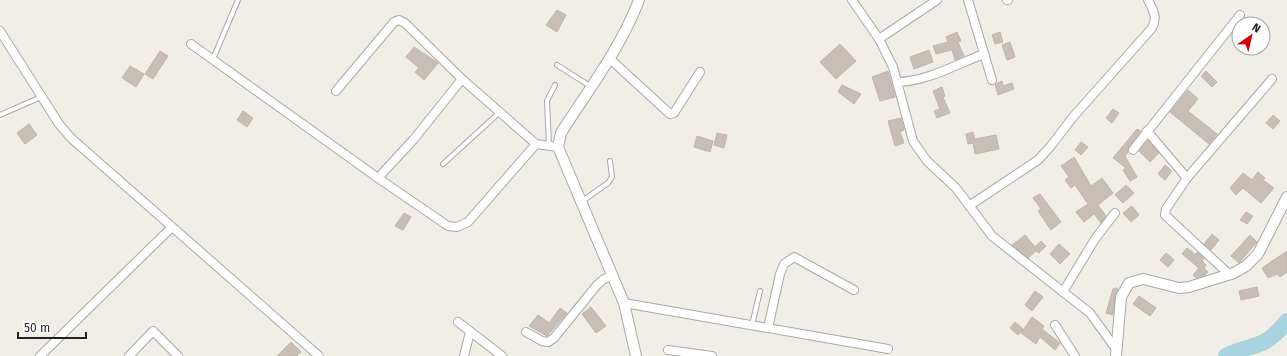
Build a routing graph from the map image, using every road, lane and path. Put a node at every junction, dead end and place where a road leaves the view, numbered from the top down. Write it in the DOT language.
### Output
graph roads {
  1 [pos="238,0"];
  2 [pos="640,0"];
  3 [pos="852,0"];
  4 [pos="937,0"];
  5 [pos="968,0"];
  6 [pos="1148,0"];
  7 [pos="1240,15"];
  8 [pos="0,31"];
  9 [pos="879,40"];
  10 [pos="191,44"];
  11 [pos="984,54"];
  12 [pos="609,58"];
  13 [pos="213,59"];
  14 [pos="557,65"];
  15 [pos="700,72"];
  16 [pos="462,78"];
  17 [pos="1272,78"];
  18 [pos="992,80"];
  19 [pos="897,82"];
  20 [pos="555,85"];
  21 [pos="591,86"];
  22 [pos="336,91"];
  23 [pos="41,97"];
  24 [pos="500,112"];
  25 [pos="0,116"];
  26 [pos="1147,131"];
  27 [pos="536,144"];
  28 [pos="554,147"];
  29 [pos="1133,150"];
  30 [pos="610,161"];
  31 [pos="444,164"];
  32 [pos="378,178"];
  33 [pos="1187,178"];
  34 [pos="1287,197"];
  35 [pos="581,202"];
  36 [pos="969,206"];
  37 [pos="1284,211"];
  38 [pos="1115,213"];
  39 [pos="172,227"];
  40 [pos="1230,275"];
  41 [pos="613,276"];
  42 [pos="854,290"];
  43 [pos="760,291"];
  44 [pos="1063,292"];
  45 [pos="624,303"];
  46 [pos="458,322"];
  47 [pos="752,325"];
  48 [pos="1055,325"];
  49 [pos="768,328"];
  50 [pos="470,332"];
  51 [pos="526,332"];
  52 [pos="888,349"];
  53 [pos="668,350"];
  54 [pos="1116,353"];
  55 [pos="40,356"];
  56 [pos="129,356"];
  57 [pos="178,356"];
  58 [pos="319,356"];
  59 [pos="464,356"];
  60 [pos="502,356"];
  61 [pos="636,356"];
  62 [pos="712,356"];
  63 [pos="1075,356"];
  1 -- 13 [label="lane"];
  2 -- 12 [label="street"];
  3 -- 9 [label="street"];
  4 -- 9 [label="street"];
  5 -- 11 [label="street"];
  6 -- 36 [label="street"];
  7 -- 26 [label="street"];
  8 -- 23 [label="street"];
  9 -- 19 [label="street"];
  10 -- 13 [label="street"];
  11 -- 18 [label="street"];
  11 -- 19 [label="street"];
  12 -- 15 [label="street"];
  12 -- 21 [label="street"];
  13 -- 32 [label="street"];
  14 -- 21 [label="lane"];
  16 -- 22 [label="street"];
  16 -- 24 [label="street"];
  16 -- 32 [label="street"];
  17 -- 33 [label="street"];
  19 -- 36 [label="street"];
  20 -- 28 [label="lane"];
  21 -- 28 [label="street"];
  23 -- 25 [label="lane"];
  23 -- 39 [label="street"];
  24 -- 27 [label="street"];
  24 -- 31 [label="lane"];
  26 -- 29 [label="street"];
  26 -- 33 [label="street"];
  27 -- 28 [label="street"];
  27 -- 32 [label="street"];
  28 -- 35 [label="street"];
  30 -- 35 [label="lane"];
  33 -- 40 [label="street"];
  34 -- 37 [label="street"];
  35 -- 41 [label="street"];
  36 -- 44 [label="street"];
  37 -- 40 [label="street"];
  38 -- 44 [label="street"];
  39 -- 55 [label="street"];
  39 -- 58 [label="street"];
  40 -- 54 [label="street"];
  41 -- 45 [label="street"];
  41 -- 51 [label="street"];
  42 -- 49 [label="street"];
  43 -- 47 [label="lane"];
  44 -- 54 [label="street"];
  45 -- 47 [label="street"];
  45 -- 61 [label="street"];
  46 -- 50 [label="street"];
  47 -- 49 [label="street"];
  48 -- 63 [label="street"];
  49 -- 52 [label="street"];
  50 -- 59 [label="street"];
  50 -- 60 [label="street"];
  53 -- 62 [label="street"];
  56 -- 57 [label="street"];
}
